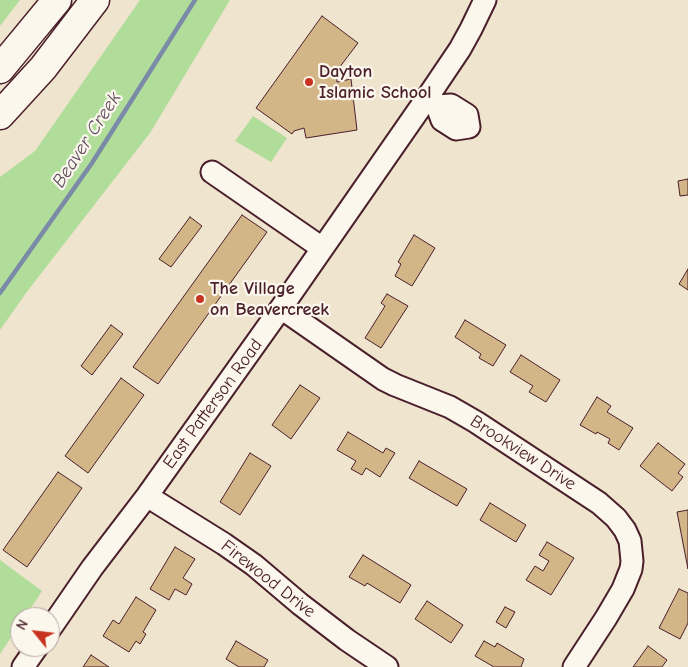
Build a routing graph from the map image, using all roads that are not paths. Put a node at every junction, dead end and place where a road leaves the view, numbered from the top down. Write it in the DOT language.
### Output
graph roads {
  1 [pos="57,0"];
  2 [pos="95,0"];
  3 [pos="486,0"];
  4 [pos="0,69"];
  5 [pos="0,116"];
  6 [pos="212,172"];
  7 [pos="322,248"];
  8 [pos="281,308"];
  9 [pos="147,496"];
  10 [pos="60,614"];
  11 [pos="387,667"];
  12 [pos="574,667"];
  1 -- 4 [label="main road"];
  2 -- 5 [label="main road"];
  3 -- 7 [label="street, East Patterson Road"];
  6 -- 7 [label="street"];
  7 -- 8 [label="street, East Patterson Road"];
  8 -- 9 [label="street, East Patterson Road"];
  8 -- 12 [label="street, Brookview Drive"];
  9 -- 10 [label="street, East Patterson Road"];
  9 -- 11 [label="street, Firewood Drive"];
}
